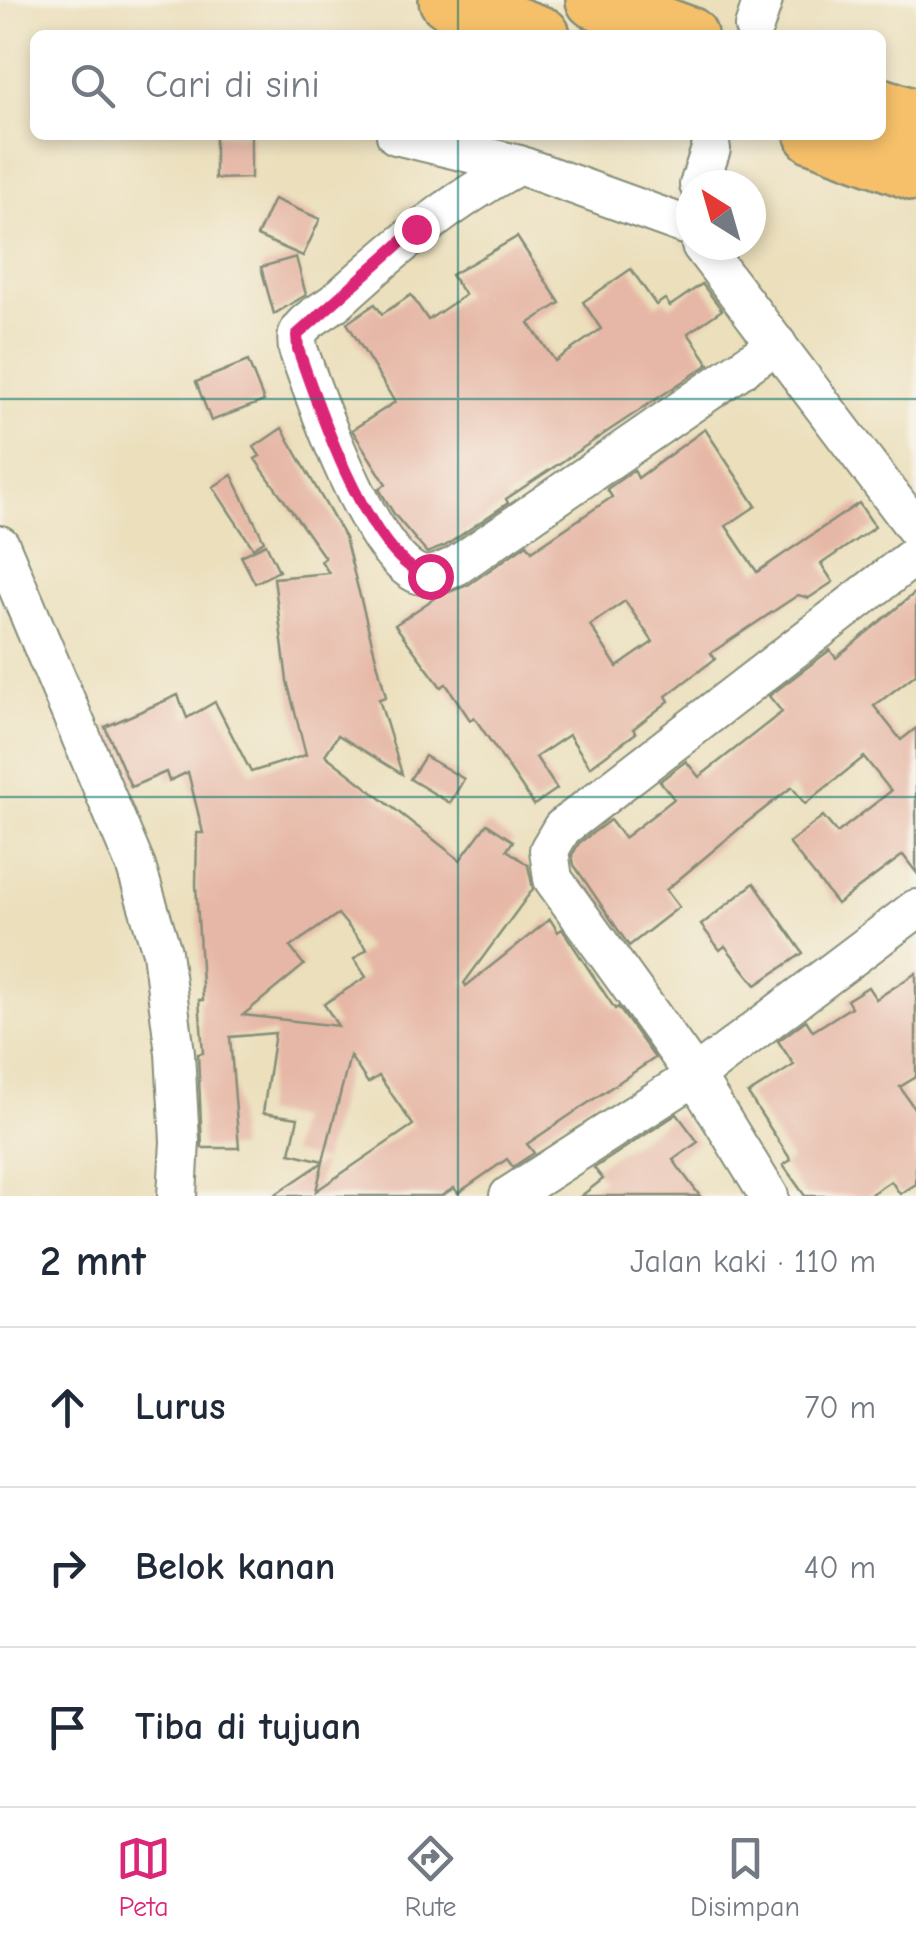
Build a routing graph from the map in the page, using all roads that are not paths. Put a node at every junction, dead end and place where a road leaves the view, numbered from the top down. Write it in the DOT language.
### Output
graph roads {
  1 [pos="446,0"];
  2 [pos="594,0"];
  3 [pos="528,30"];
  4 [pos="675,30"];
  5 [pos="886,108"];
  6 [pos="916,118"];
  7 [pos="416,140"];
  8 [pos="827,140"];
  9 [pos="711,149"];
  10 [pos="519,165"];
  11 [pos="704,170"];
  12 [pos="916,173"];
  13 [pos="676,221"];
  14 [pos="716,260"];
  15 [pos="777,344"];
  16 [pos="916,529"];
  17 [pos="0,544"];
  18 [pos="916,554"];
  19 [pos="916,909"];
  20 [pos="694,1076"];
  21 [pos="176,1196"];
  22 [pos="509,1196"];
  23 [pos="769,1196"];
  1 -- 3 [label="highway"];
  2 -- 4 [label="highway"];
  5 -- 6 [label="highway"];
  7 -- 10 [label="street"];
  8 -- 12 [label="highway"];
  9 -- 11 [label="street"];
  10 -- 13 [label="street"];
  10 -- 15 [label="street"];
  14 -- 15 [label="street"];
  15 -- 16 [label="street"];
  17 -- 21 [label="street"];
  18 -- 20 [label="street"];
  19 -- 20 [label="street"];
  20 -- 22 [label="street"];
  20 -- 23 [label="street"];
}
